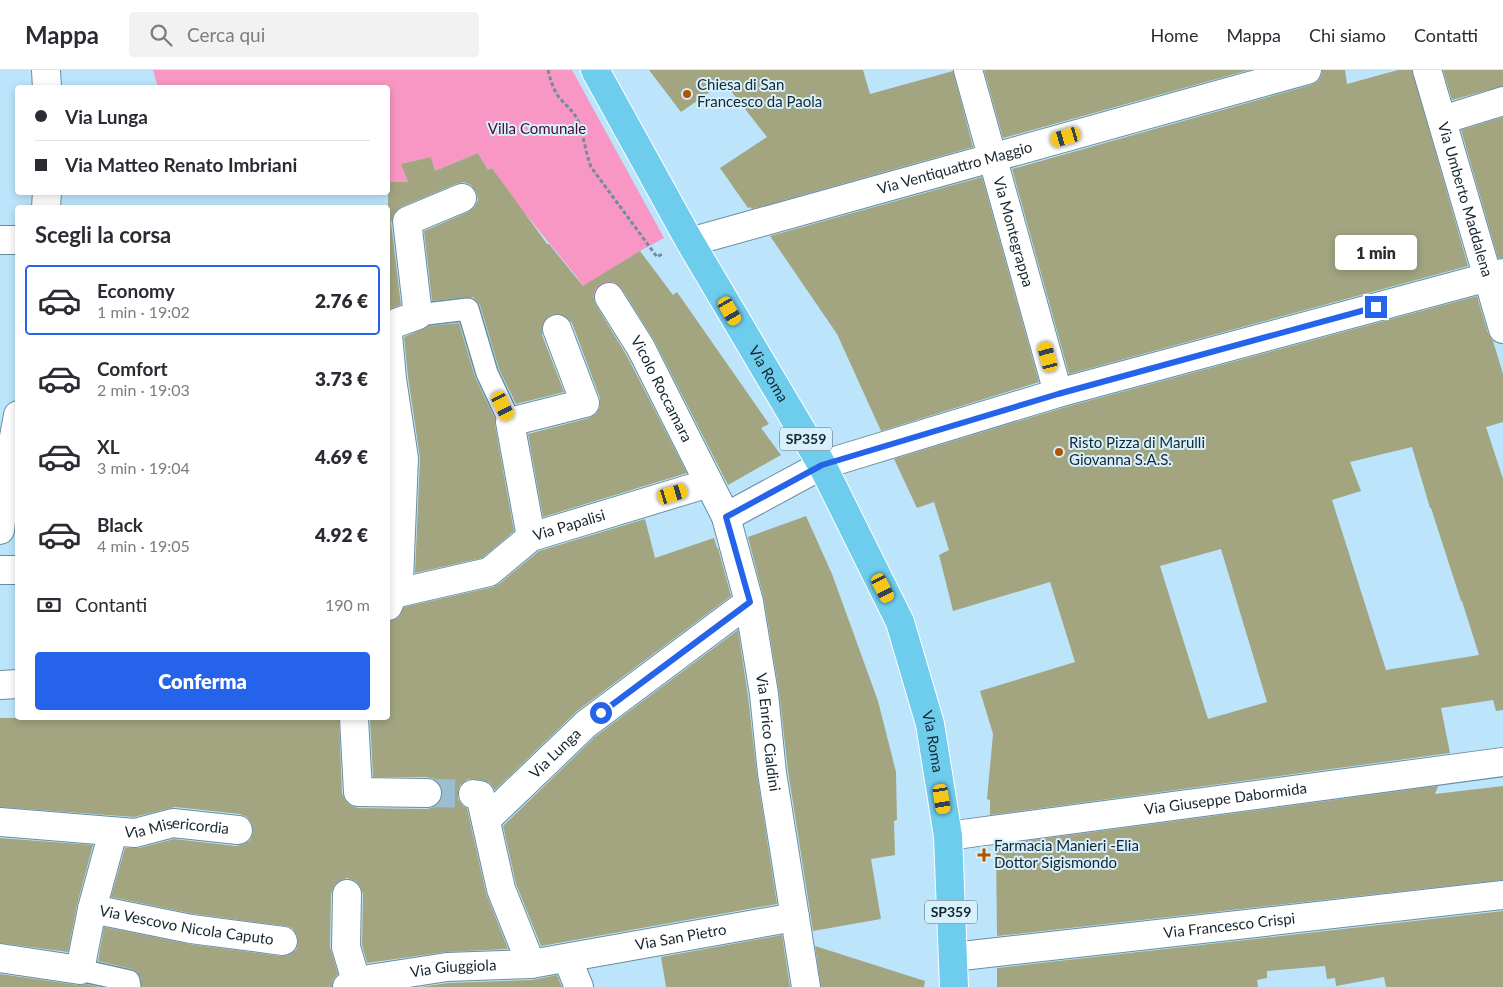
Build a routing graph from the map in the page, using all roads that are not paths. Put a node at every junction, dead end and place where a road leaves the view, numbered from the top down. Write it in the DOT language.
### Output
graph roads {
  1 [pos="46,70"];
  2 [pos="595,70"];
  3 [pos="968,70"];
  4 [pos="1307,70"];
  5 [pos="1427,70"];
  6 [pos="47,85"];
  7 [pos="1503,101"];
  8 [pos="1442,120"];
  9 [pos="992,158"];
  10 [pos="462,198"];
  11 [pos="0,240"];
  12 [pos="15,240"];
  13 [pos="690,242"];
  14 [pos="1495,275"];
  15 [pos="609,297"];
  16 [pos="418,316"];
  17 [pos="390,325"];
  18 [pos="557,328"];
  19 [pos="1503,329"];
  20 [pos="390,357"];
  21 [pos="1058,394"];
  22 [pos="510,422"];
  23 [pos="15,429"];
  24 [pos="822,465"];
  25 [pos="709,483"];
  26 [pos="3,486"];
  27 [pos="726,517"];
  28 [pos="0,530"];
  29 [pos="531,537"];
  30 [pos="0,570"];
  31 [pos="15,570"];
  32 [pos="390,600"];
  33 [pos="750,602"];
  34 [pos="15,684"];
  35 [pos="0,685"];
  36 [pos="354,720"];
  37 [pos="1503,762"];
  38 [pos="427,794"];
  39 [pos="473,794"];
  40 [pos="486,820"];
  41 [pos="0,822"];
  42 [pos="238,830"];
  43 [pos="113,832"];
  44 [pos="948,836"];
  45 [pos="347,894"];
  46 [pos="1503,895"];
  47 [pos="92,909"];
  48 [pos="795,917"];
  49 [pos="283,941"];
  50 [pos="953,957"];
  51 [pos="0,958"];
  52 [pos="567,958"];
  53 [pos="531,964"];
  54 [pos="80,970"];
  55 [pos="351,984"];
  56 [pos="130,987"];
  57 [pos="579,987"];
  58 [pos="806,987"];
  59 [pos="954,987"];
  1 -- 6 [label="street"];
  2 -- 13 [label="main road, Via Roma / SP359"];
  3 -- 9 [label="street, Via Montegrappa"];
  4 -- 9 [label="street, Via Ventiquattro Maggio"];
  5 -- 8 [label="street, Via Umberto Maddalena"];
  7 -- 8 [label="street"];
  8 -- 14 [label="street, Via Umberto Maddalena"];
  9 -- 13 [label="street, Via Ventiquattro Maggio"];
  9 -- 21 [label="street, Via Montegrappa"];
  10 -- 16 [label="street"];
  11 -- 12 [label="street"];
  13 -- 24 [label="main road, Via Roma / SP359"];
  14 -- 19 [label="street, Via Umberto Maddalena"];
  14 -- 21 [label="street"];
  15 -- 25 [label="street, Vicolo Roccamara"];
  16 -- 17 [label="street"];
  16 -- 22 [label="lane"];
  18 -- 22 [label="street"];
  20 -- 32 [label="street"];
  21 -- 24 [label="street"];
  22 -- 29 [label="street"];
  23 -- 26 [label="street"];
  24 -- 27 [label="street"];
  24 -- 44 [label="main road, Via Roma / SP359"];
  25 -- 27 [label="street, Via Enrico Cialdini"];
  25 -- 29 [label="street, Via Papalisi"];
  26 -- 28 [label="street"];
  27 -- 33 [label="street, Via Enrico Cialdini"];
  29 -- 32 [label="street, Via Papalisi"];
  30 -- 31 [label="street"];
  33 -- 40 [label="street, Via Lunga"];
  33 -- 48 [label="street, Via Enrico Cialdini"];
  34 -- 35 [label="street"];
  36 -- 38 [label="street"];
  37 -- 44 [label="street, Via Giuseppe Dabormida"];
  39 -- 40 [label="street"];
  40 -- 53 [label="street"];
  41 -- 43 [label="street, Via Misericordia"];
  42 -- 43 [label="street, Via Misericordia"];
  43 -- 47 [label="street, Via Misericordia"];
  44 -- 50 [label="main road, SP359"];
  45 -- 55 [label="street"];
  46 -- 50 [label="street, Via Francesco Crispi"];
  47 -- 49 [label="street, Via Vescovo Nicola Caputo"];
  47 -- 54 [label="street, Via Vescovo Nicola Caputo"];
  48 -- 52 [label="street, Via San Pietro"];
  48 -- 58 [label="street, Via Enrico Cialdini"];
  50 -- 59 [label="main road, SP359"];
  51 -- 54 [label="street"];
  52 -- 53 [label="street, Via Giuggiola"];
  52 -- 57 [label="street"];
  53 -- 55 [label="street, Via Giuggiola"];
  54 -- 56 [label="lane"];
}
